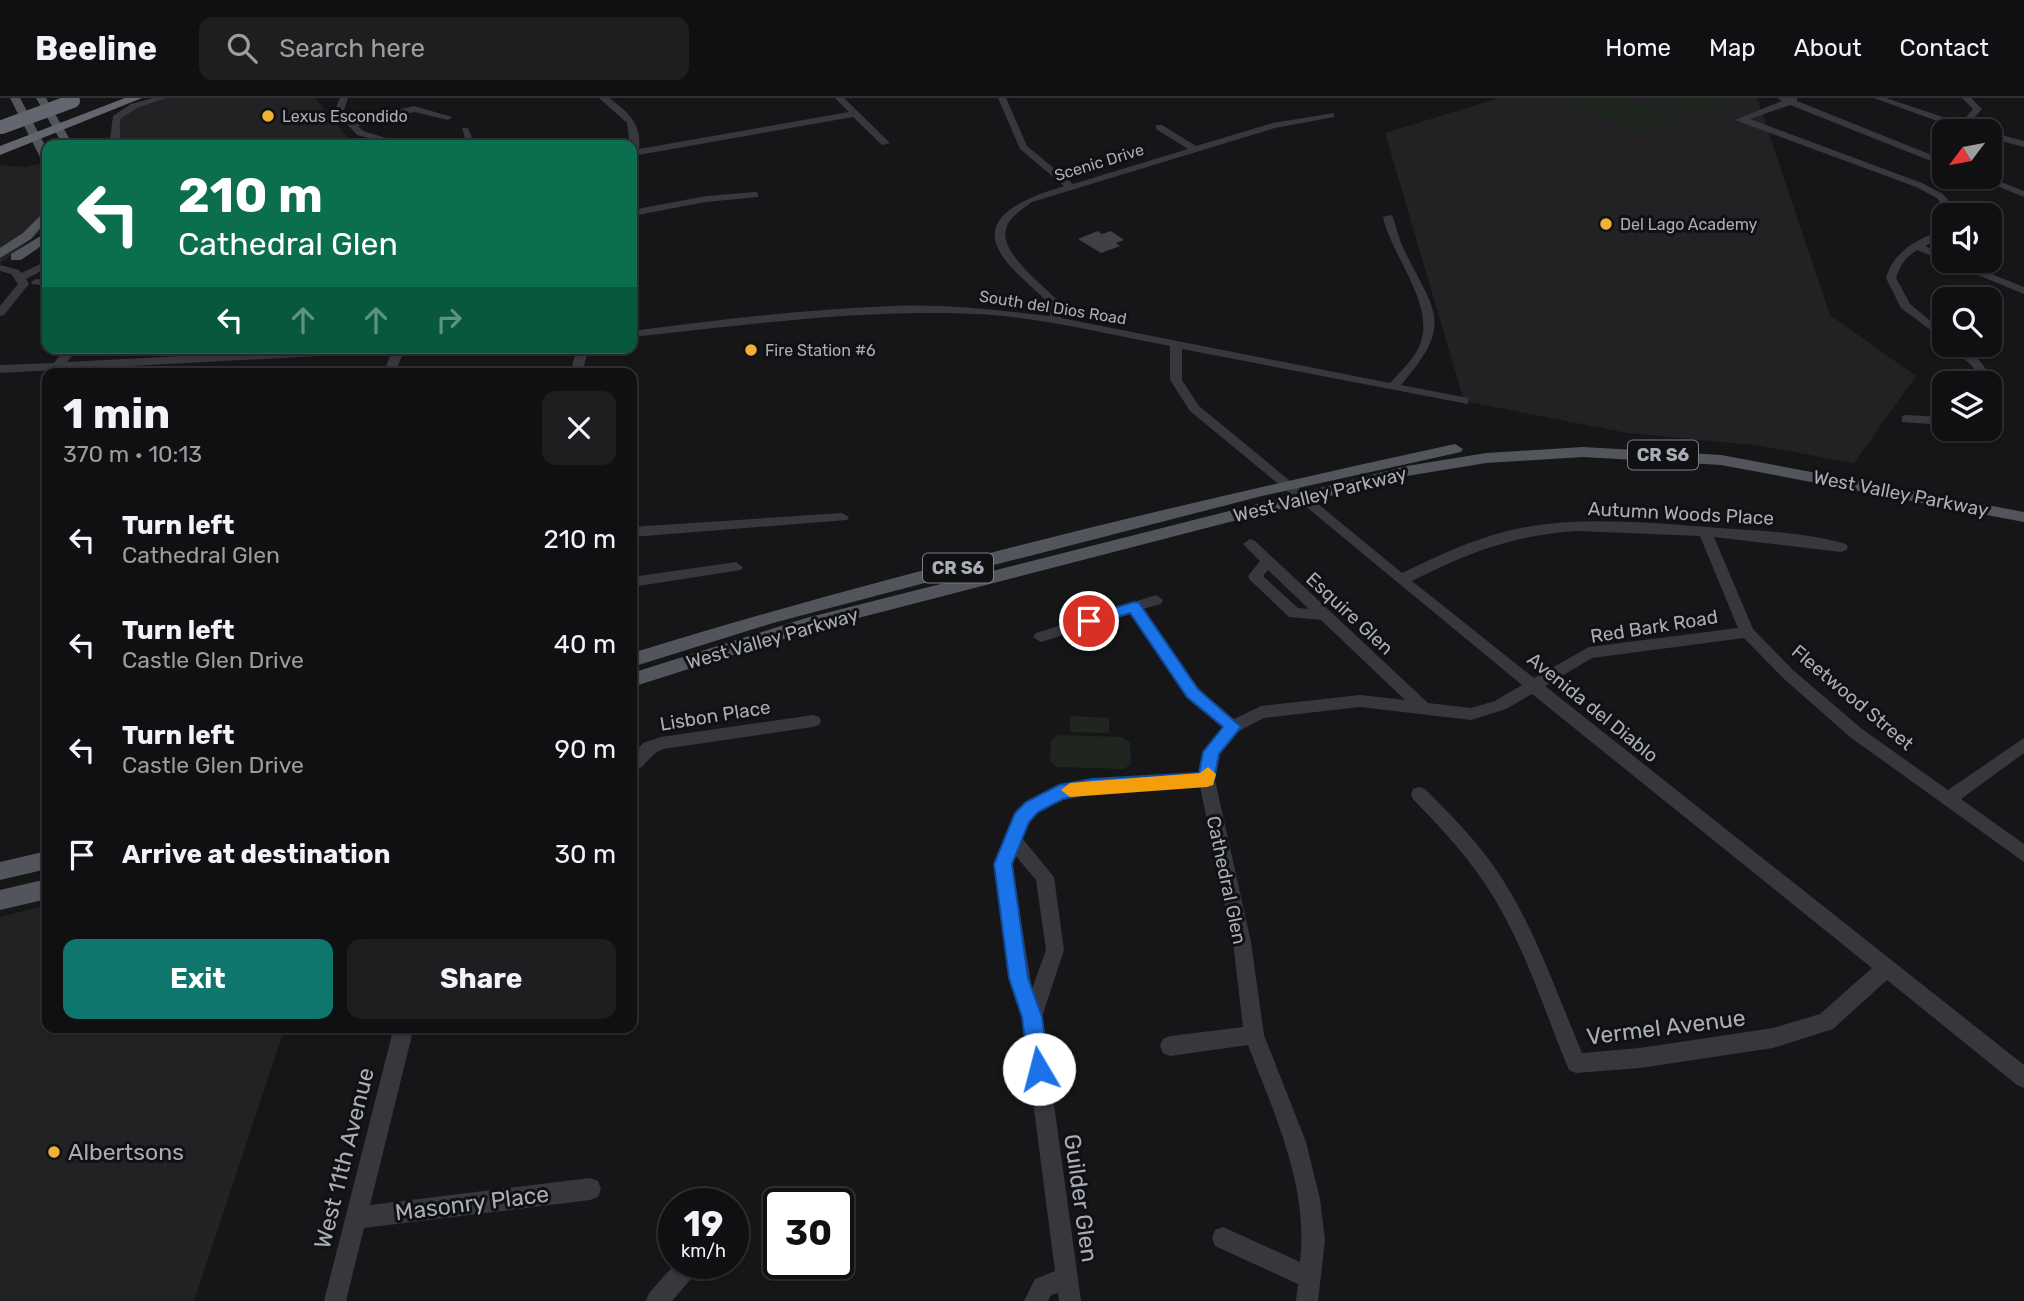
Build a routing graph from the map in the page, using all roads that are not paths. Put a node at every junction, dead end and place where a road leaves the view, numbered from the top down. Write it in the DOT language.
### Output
graph roads {
  1 [pos="15,98"];
  2 [pos="136,98"];
  3 [pos="162,98"];
  4 [pos="344,98"];
  5 [pos="416,98"];
  6 [pos="603,98"];
  7 [pos="839,98"];
  8 [pos="1002,98"];
  9 [pos="1878,98"];
  10 [pos="1966,98"];
  11 [pos="1793,99"];
  12 [pos="44,100"];
  13 [pos="74,101"];
  14 [pos="414,109"];
  15 [pos="853,114"];
  16 [pos="1331,115"];
  17 [pos="449,117"];
  18 [pos="1939,119"];
  19 [pos="1970,119"];
  20 [pos="0,124"];
  21 [pos="351,125"];
  22 [pos="1159,127"];
  23 [pos="61,129"];
  24 [pos="465,130"];
  25 [pos="2002,138"];
  26 [pos="36,139"];
  27 [pos="66,140"];
  28 [pos="115,140"];
  29 [pos="386,140"];
  30 [pos="469,140"];
  31 [pos="637,143"];
  32 [pos="885,143"];
  33 [pos="2024,144"];
  34 [pos="42,150"];
  35 [pos="1196,150"];
  36 [pos="0,151"];
  37 [pos="1932,151"];
  38 [pos="637,155"];
  39 [pos="1932,158"];
  40 [pos="2002,177"];
  41 [pos="2002,186"];
  42 [pos="2024,186"];
  43 [pos="1071,187"];
  44 [pos="2024,194"];
  45 [pos="755,195"];
  46 [pos="1946,203"];
  47 [pos="637,212"];
  48 [pos="1388,217"];
  49 [pos="42,219"];
  50 [pos="1932,239"];
  51 [pos="42,240"];
  52 [pos="1917,246"];
  53 [pos="1932,253"];
  54 [pos="0,254"];
  55 [pos="42,267"];
  56 [pos="1,272"];
  57 [pos="1980,273"];
  58 [pos="21,281"];
  59 [pos="42,282"];
  60 [pos="2024,291"];
  61 [pos="0,313"];
  62 [pos="1055,320"];
  63 [pos="1932,328"];
  64 [pos="637,333"];
  65 [pos="1176,344"];
  66 [pos="67,354"];
  67 [pos="229,354"];
  68 [pos="1970,357"];
  69 [pos="57,366"];
  70 [pos="0,369"];
  71 [pos="1981,371"];
  72 [pos="1395,385"];
  73 [pos="1464,401"];
  74 [pos="1906,419"];
  75 [pos="1932,420"];
  76 [pos="1287,486"];
  77 [pos="1302,499"];
  78 [pos="2024,506"];
  79 [pos="842,517"];
  80 [pos="2024,517"];
  81 [pos="637,532"];
  82 [pos="1705,532"];
  83 [pos="1250,544"];
  84 [pos="1841,547"];
  85 [pos="736,567"];
  86 [pos="1401,580"];
  87 [pos="637,581"];
  88 [pos="1156,600"];
  89 [pos="1134,607"];
  90 [pos="1747,632"];
  91 [pos="1041,637"];
  92 [pos="637,658"];
  93 [pos="637,678"];
  94 [pos="1531,685"];
  95 [pos="1425,709"];
  96 [pos="813,721"];
  97 [pos="1233,727"];
  98 [pos="2024,744"];
  99 [pos="637,761"];
  100 [pos="1207,780"];
  101 [pos="1419,794"];
  102 [pos="1948,799"];
  103 [pos="1013,840"];
  104 [pos="2024,854"];
  105 [pos="42,861"];
  106 [pos="0,871"];
  107 [pos="42,889"];
  108 [pos="0,900"];
  109 [pos="1886,968"];
  110 [pos="1032,1017"];
  111 [pos="402,1033"];
  112 [pos="1254,1035"];
  113 [pos="1170,1046"];
  114 [pos="2024,1078"];
  115 [pos="590,1189"];
  116 [pos="355,1218"];
  117 [pos="1223,1238"];
  118 [pos="1308,1277"];
  119 [pos="1067,1278"];
  120 [pos="676,1279"];
  121 [pos="335,1301"];
  122 [pos="657,1301"];
  123 [pos="1035,1301"];
  124 [pos="1070,1301"];
  125 [pos="1307,1301"];
  1 -- 26 [label="main road"];
  2 -- 23 [label="highway"];
  3 -- 28 [label="street"];
  4 -- 21 [label="street"];
  5 -- 14 [label="street"];
  6 -- 31 [label="street"];
  7 -- 15 [label="street"];
  8 -- 43 [label="street"];
  9 -- 18 [label="street"];
  10 -- 19 [label="street"];
  11 -- 37 [label="street"];
  11 -- 39 [label="street"];
  11 -- 46 [label="street"];
  12 -- 20 [label="highway"];
  12 -- 23 [label="main road"];
  13 -- 20 [label="highway, bridge"];
  14 -- 17 [label="street"];
  14 -- 21 [label="street"];
  15 -- 32 [label="street"];
  15 -- 38 [label="street"];
  16 -- 35 [label="street, Scenic Drive"];
  21 -- 29 [label="street"];
  22 -- 35 [label="street"];
  23 -- 26 [label="highway"];
  23 -- 27 [label="main road"];
  24 -- 30 [label="street"];
  25 -- 33 [label="street"];
  26 -- 34 [label="main road"];
  26 -- 36 [label="highway"];
  35 -- 43 [label="street, Scenic Drive"];
  40 -- 42 [label="street"];
  41 -- 44 [label="street"];
  43 -- 62 [label="street, Scenic Drive"];
  45 -- 47 [label="street"];
  48 -- 72 [label="street"];
  49 -- 54 [label="main road"];
  50 -- 52 [label="street"];
  51 -- 56 [label="main road"];
  52 -- 53 [label="street"];
  52 -- 63 [label="street"];
  55 -- 58 [label="street"];
  56 -- 58 [label="street"];
  57 -- 60 [label="street"];
  58 -- 59 [label="street"];
  58 -- 61 [label="street"];
  62 -- 64 [label="street, South del Dios Road"];
  62 -- 65 [label="street, South del Dios Road"];
  65 -- 72 [label="street, South del Dios Road"];
  65 -- 76 [label="street, Avenida del Diablo"];
  66 -- 69 [label="street"];
  67 -- 69 [label="street"];
  68 -- 71 [label="street"];
  69 -- 70 [label="street"];
  72 -- 73 [label="street, South del Dios Road"];
  74 -- 75 [label="street"];
  76 -- 77 [label="street, Avenida del Diablo"];
  76 -- 78 [label="main road, West Valley Parkway / CR S6"];
  76 -- 92 [label="main road, West Valley Parkway / CR S6"];
  77 -- 80 [label="main road, West Valley Parkway / CR S6"];
  77 -- 86 [label="street, Avenida del Diablo"];
  77 -- 93 [label="main road, West Valley Parkway / CR S6"];
  79 -- 81 [label="street"];
  82 -- 84 [label="street, Autumn Woods Place"];
  82 -- 86 [label="street, Autumn Woods Place"];
  82 -- 90 [label="street, Fleetwood Street"];
  83 -- 95 [label="street, Esquire Glen"];
  85 -- 87 [label="street"];
  86 -- 94 [label="street, Avenida del Diablo"];
  88 -- 89 [label="street"];
  89 -- 91 [label="street"];
  89 -- 97 [label="street"];
  90 -- 94 [label="street, Red Bark Road"];
  90 -- 102 [label="street, Fleetwood Street"];
  94 -- 95 [label="street, Cathedral Glen"];
  94 -- 109 [label="street, Avenida del Diablo"];
  95 -- 97 [label="street, Cathedral Glen"];
  96 -- 99 [label="street, Lisbon Place"];
  97 -- 100 [label="street, Cathedral Glen"];
  98 -- 102 [label="street"];
  100 -- 103 [label="street, Guilder Glen"];
  100 -- 112 [label="street, Cathedral Glen"];
  101 -- 109 [label="street, Vermel Avenue"];
  102 -- 104 [label="street, Fleetwood Street"];
  103 -- 110 [label="street, Guilder Glen"];
  103 -- 110 [label="street, Guilder Glen"];
  105 -- 106 [label="main road"];
  107 -- 108 [label="main road"];
  109 -- 114 [label="street, Avenida del Diablo"];
  110 -- 119 [label="street, Guilder Glen"];
  111 -- 116 [label="street, West 11th Avenue"];
  112 -- 113 [label="street"];
  112 -- 118 [label="street, Cathedral Glen"];
  115 -- 116 [label="street, Masonry Place"];
  116 -- 121 [label="street, West 11th Avenue"];
  117 -- 118 [label="street"];
  118 -- 125 [label="street, Cathedral Glen"];
  119 -- 123 [label="street"];
  119 -- 124 [label="street, Guilder Glen"];
  120 -- 122 [label="street"];
}
